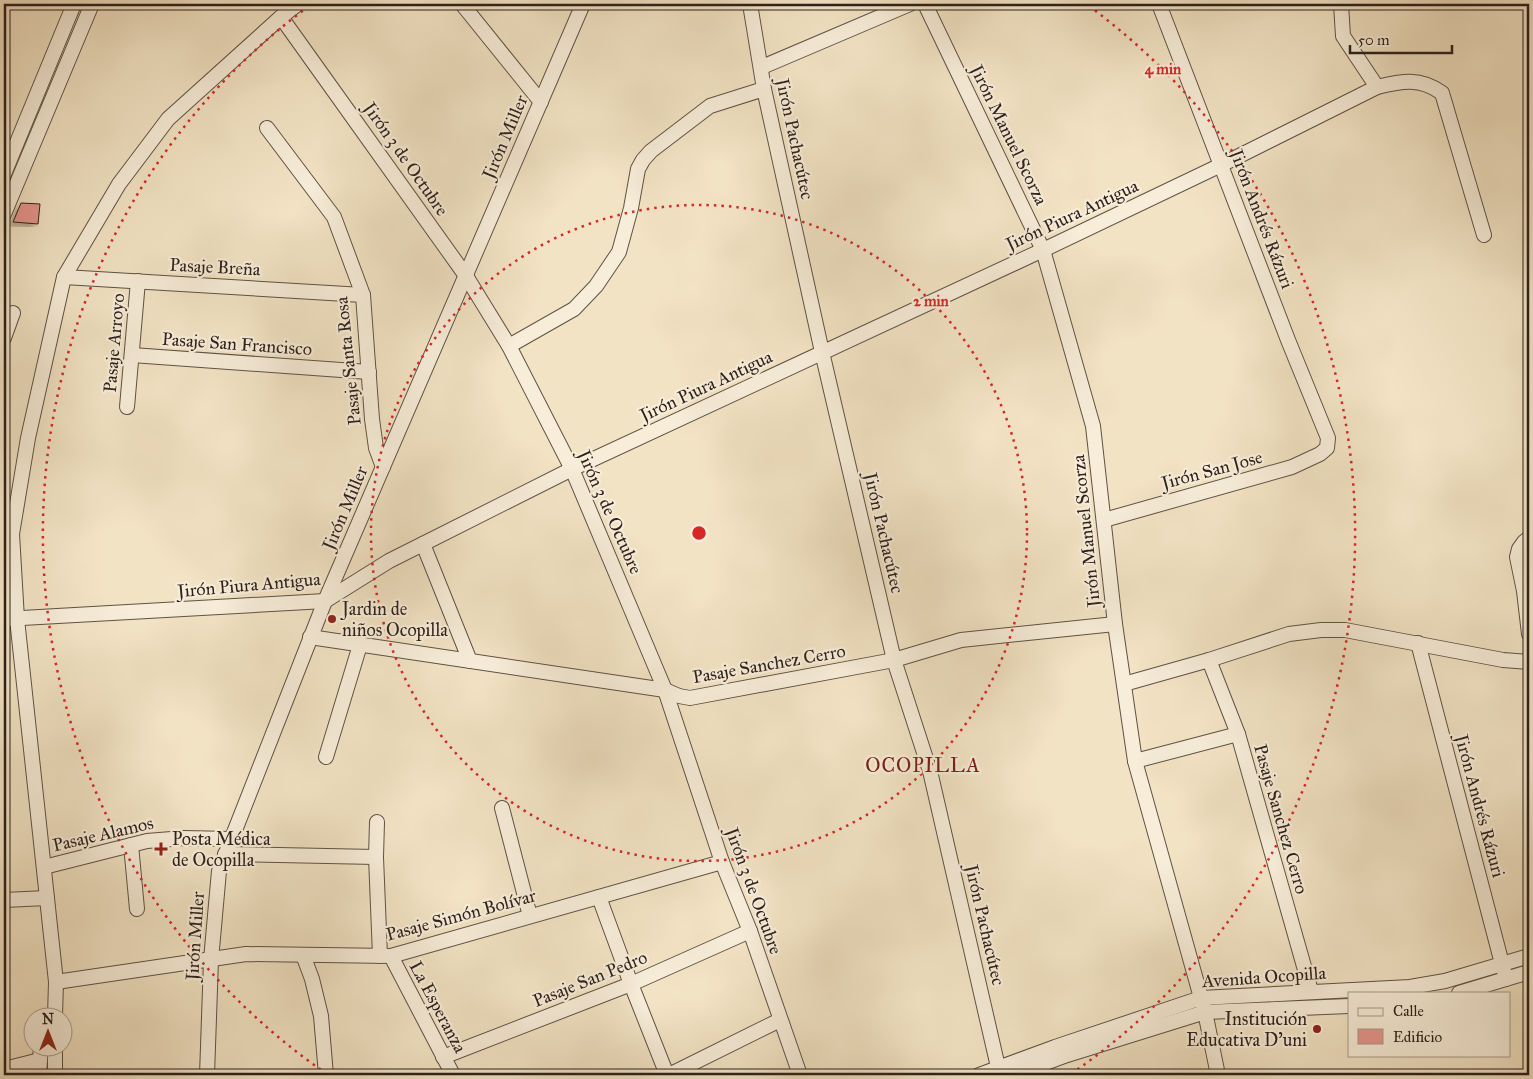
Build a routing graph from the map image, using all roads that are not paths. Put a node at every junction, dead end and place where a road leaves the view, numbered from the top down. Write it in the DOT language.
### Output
graph roads {
  1 [pos="74,4"];
  2 [pos="92,4"];
  3 [pos="298,4"];
  4 [pos="462,4"];
  5 [pos="583,4"];
  6 [pos="750,4"];
  7 [pos="910,4"];
  8 [pos="925,4"];
  9 [pos="1159,4"];
  10 [pos="1341,4"];
  11 [pos="281,16"];
  12 [pos="762,67"];
  13 [pos="1377,87"];
  14 [pos="764,89"];
  15 [pos="541,102"];
  16 [pos="267,128"];
  17 [pos="1221,165"];
  18 [pos="4,174"];
  19 [pos="5,206"];
  20 [pos="1484,235"];
  21 [pos="1043,250"];
  22 [pos="466,276"];
  23 [pos="64,277"];
  24 [pos="138,282"];
  25 [pos="363,295"];
  26 [pos="13,313"];
  27 [pos="4,338"];
  28 [pos="509,346"];
  29 [pos="822,352"];
  30 [pos="132,355"];
  31 [pos="369,372"];
  32 [pos="127,407"];
  33 [pos="1327,448"];
  34 [pos="383,466"];
  35 [pos="572,469"];
  36 [pos="1104,520"];
  37 [pos="1529,538"];
  38 [pos="423,544"];
  39 [pos="325,601"];
  40 [pos="10,619"];
  41 [pos="1115,624"];
  42 [pos="1529,634"];
  43 [pos="310,637"];
  44 [pos="1418,643"];
  45 [pos="360,645"];
  46 [pos="894,660"];
  47 [pos="1208,660"];
  48 [pos="470,661"];
  49 [pos="1529,662"];
  50 [pos="1124,684"];
  51 [pos="665,690"];
  52 [pos="1238,734"];
  53 [pos="326,757"];
  54 [pos="1135,761"];
  55 [pos="502,808"];
  56 [pos="377,822"];
  57 [pos="231,838"];
  58 [pos="131,845"];
  59 [pos="225,854"];
  60 [pos="376,857"];
  61 [pos="722,862"];
  62 [pos="44,867"];
  63 [pos="599,897"];
  64 [pos="47,898"];
  65 [pos="4,900"];
  66 [pos="136,909"];
  67 [pos="530,916"];
  68 [pos="750,931"];
  69 [pos="304,955"];
  70 [pos="386,956"];
  71 [pos="1529,956"];
  72 [pos="211,960"];
  73 [pos="1502,964"];
  74 [pos="1529,972"];
  75 [pos="1506,979"];
  76 [pos="56,982"];
  77 [pos="631,984"];
  78 [pos="1311,991"];
  79 [pos="1462,992"];
  80 [pos="1201,998"];
  81 [pos="56,1002"];
  82 [pos="54,1006"];
  83 [pos="56,1006"];
  84 [pos="1348,1006"];
  85 [pos="1205,1012"];
  86 [pos="780,1020"];
  87 [pos="34,1056"];
  88 [pos="41,1056"];
  89 [pos="55,1056"];
  90 [pos="443,1057"];
  91 [pos="998,1067"];
  92 [pos="4,1072"];
  93 [pos="40,1075"];
  94 [pos="55,1075"];
  95 [pos="207,1075"];
  96 [pos="326,1075"];
  97 [pos="453,1075"];
  98 [pos="668,1075"];
  99 [pos="800,1075"];
  100 [pos="979,1075"];
  101 [pos="1013,1075"];
  102 [pos="1218,1075"];
  1 -- 18 [label="street"];
  2 -- 19 [label="street"];
  3 -- 11 [label="street"];
  4 -- 15 [label="street"];
  5 -- 15 [label="street, Jirón Miller"];
  6 -- 12 [label="street, Jirón Pachacútec"];
  7 -- 12 [label="street"];
  8 -- 21 [label="street, Jirón Manuel Scorza"];
  9 -- 17 [label="street, Jirón Andrés Rázuri"];
  10 -- 13 [label="street"];
  11 -- 22 [label="street, Jirón 3 de Octubre"];
  11 -- 23 [label="street"];
  12 -- 14 [label="street, Jirón Pachacútec"];
  13 -- 17 [label="street, Jirón Piura Antigua"];
  13 -- 20 [label="street, Jirón Piura Antigua"];
  14 -- 28 [label="street"];
  14 -- 29 [label="street, Jirón Pachacútec"];
  15 -- 22 [label="street, Jirón Miller"];
  16 -- 25 [label="street, Pasaje Santa Rosa"];
  17 -- 21 [label="street, Jirón Piura Antigua"];
  17 -- 33 [label="street, Jirón Andrés Rázuri"];
  21 -- 29 [label="street, Jirón Piura Antigua"];
  21 -- 36 [label="street, Jirón Manuel Scorza"];
  22 -- 28 [label="street, Jirón 3 de Octubre"];
  22 -- 34 [label="street, Jirón Miller"];
  23 -- 24 [label="street, Pasaje Breña"];
  23 -- 40 [label="street"];
  24 -- 25 [label="street, Pasaje Breña"];
  24 -- 30 [label="street, Pasaje Arroyo"];
  25 -- 31 [label="street, Pasaje Santa Rosa"];
  26 -- 27 [label="street"];
  28 -- 35 [label="street, Jirón 3 de Octubre"];
  29 -- 35 [label="street, Jirón Piura Antigua"];
  29 -- 46 [label="street, Jirón Pachacútec"];
  30 -- 31 [label="street, Pasaje San Francisco"];
  30 -- 32 [label="street, Pasaje Arroyo"];
  31 -- 34 [label="street, Pasaje Santa Rosa"];
  33 -- 36 [label="street, Jirón San Jose"];
  34 -- 39 [label="street, Jirón Miller"];
  35 -- 38 [label="street, Jirón Piura Antigua"];
  35 -- 51 [label="street, Jirón 3 de Octubre"];
  36 -- 41 [label="street, Jirón Manuel Scorza"];
  37 -- 42 [label="street"];
  38 -- 39 [label="street, Jirón Piura Antigua"];
  38 -- 48 [label="street"];
  39 -- 40 [label="street, Jirón Piura Antigua"];
  39 -- 43 [label="street, Jirón Miller"];
  40 -- 62 [label="street"];
  41 -- 46 [label="street, Pasaje Sanchez Cerro"];
  41 -- 50 [label="street, Jirón Manuel Scorza"];
  43 -- 45 [label="street, Pasaje Sanchez Cerro"];
  43 -- 57 [label="street, Jirón Miller"];
  44 -- 47 [label="street"];
  44 -- 49 [label="street"];
  44 -- 73 [label="street, Jirón Andrés Rázuri"];
  45 -- 48 [label="street, Pasaje Sanchez Cerro"];
  45 -- 53 [label="street"];
  46 -- 51 [label="street, Pasaje Sanchez Cerro"];
  46 -- 91 [label="street, Jirón Pachacútec"];
  47 -- 50 [label="street"];
  47 -- 52 [label="street, Pasaje Sanchez Cerro"];
  48 -- 51 [label="street, Pasaje Sanchez Cerro"];
  50 -- 54 [label="street, Jirón Manuel Scorza"];
  51 -- 61 [label="street, Jirón 3 de Octubre"];
  52 -- 54 [label="street"];
  52 -- 78 [label="street, Pasaje Sanchez Cerro"];
  54 -- 80 [label="street, Jirón Manuel Scorza"];
  55 -- 67 [label="street"];
  56 -- 60 [label="street"];
  57 -- 58 [label="street, Pasaje Alamos"];
  57 -- 59 [label="street, Jirón Miller"];
  58 -- 62 [label="street, Pasaje Alamos"];
  58 -- 66 [label="street"];
  59 -- 60 [label="street"];
  59 -- 72 [label="street, Jirón Miller"];
  60 -- 70 [label="street"];
  61 -- 63 [label="street, Pasaje Simón Bolívar"];
  61 -- 68 [label="street, Jirón 3 de Octubre"];
  62 -- 64 [label="street"];
  63 -- 67 [label="street, Pasaje Simón Bolívar"];
  63 -- 77 [label="street"];
  64 -- 65 [label="street"];
  64 -- 76 [label="street"];
  67 -- 70 [label="street, Pasaje Simón Bolívar"];
  68 -- 77 [label="street, Pasaje San Pedro"];
  68 -- 86 [label="street, Jirón 3 de Octubre"];
  69 -- 70 [label="street, Pasaje Simón Bolívar"];
  69 -- 72 [label="street, Pasaje Simón Bolívar"];
  69 -- 96 [label="street"];
  70 -- 90 [label="street, La Esperanza"];
  71 -- 73 [label="street, Avenida Ocopilla"];
  72 -- 76 [label="street, Pasaje Simón Bolívar"];
  72 -- 95 [label="street, Jirón Miller"];
  73 -- 75 [label="street, Jirón Andrés Rázuri"];
  73 -- 78 [label="street, Avenida Ocopilla"];
  74 -- 75 [label="street"];
  75 -- 79 [label="street"];
  76 -- 81 [label="street"];
  77 -- 90 [label="street, Pasaje San Pedro"];
  77 -- 98 [label="street"];
  78 -- 80 [label="street, Avenida Ocopilla"];
  80 -- 85 [label="street, Jirón Manuel Scorza"];
  80 -- 91 [label="street, Avenida Ocopilla"];
  81 -- 82 [label="street"];
  81 -- 83 [label="street"];
  84 -- 85 [label="street, Avenida Ocopilla"];
  85 -- 101 [label="street, Avenida Ocopilla"];
  85 -- 102 [label="street, Jirón Manuel Scorza"];
  86 -- 98 [label="street"];
  86 -- 99 [label="street, Jirón 3 de Octubre"];
  87 -- 92 [label="street"];
  88 -- 93 [label="street"];
  89 -- 94 [label="street"];
  90 -- 97 [label="street, La Esperanza"];
  91 -- 100 [label="street, Avenida Ocopilla"];
}
